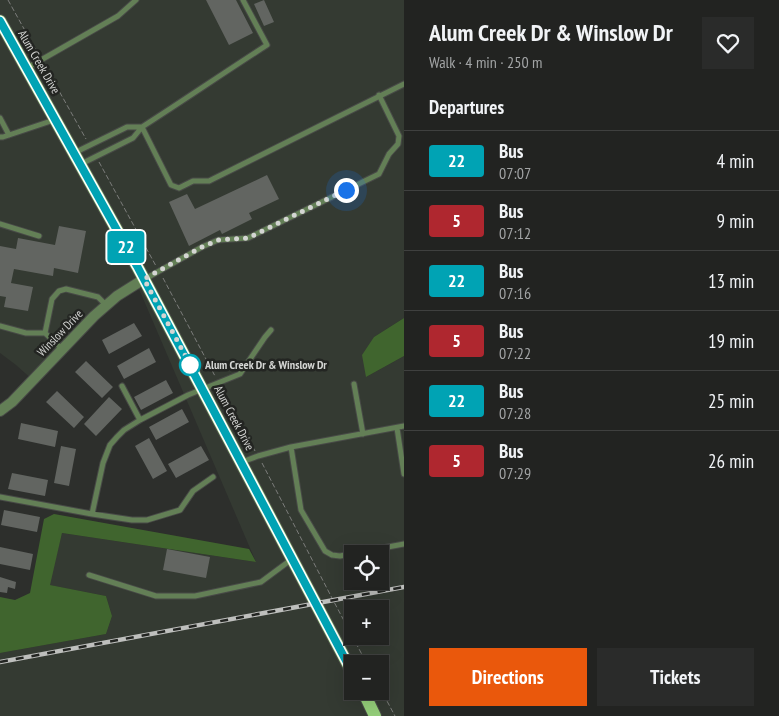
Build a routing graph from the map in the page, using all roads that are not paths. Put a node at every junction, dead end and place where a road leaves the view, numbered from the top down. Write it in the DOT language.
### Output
graph roads {
  1 [pos="136,0"];
  2 [pos="243,0"];
  3 [pos="0,21"];
  4 [pos="26,68"];
  5 [pos="404,84"];
  6 [pos="379,95"];
  7 [pos="0,118"];
  8 [pos="56,119"];
  9 [pos="142,127"];
  10 [pos="9,135"];
  11 [pos="0,136"];
  12 [pos="78,159"];
  13 [pos="0,224"];
  14 [pos="39,236"];
  15 [pos="144,279"];
  16 [pos="106,305"];
  17 [pos="0,326"];
  18 [pos="271,330"];
  19 [pos="45,333"];
  20 [pos="62,349"];
  21 [pos="354,384"];
  22 [pos="122,386"];
  23 [pos="203,388"];
  24 [pos="0,411"];
  25 [pos="140,420"];
  26 [pos="404,426"];
  27 [pos="397,428"];
  28 [pos="363,434"];
  29 [pos="291,448"];
  30 [pos="242,462"];
  31 [pos="404,474"];
  32 [pos="213,477"];
  33 [pos="0,497"];
  34 [pos="92,514"];
  35 [pos="404,544"];
  36 [pos="292,559"];
  37 [pos="90,575"];
  38 [pos="344,657"];
  39 [pos="368,700"];
  40 [pos="376,716"];
  1 -- 4 [label="lane"];
  2 -- 9 [label="lane"];
  3 -- 4 [label="main road, Alum Creek Drive"];
  4 -- 8 [label="main road, Alum Creek Drive"];
  5 -- 6 [label="lane"];
  6 -- 9 [label="lane"];
  6 -- 15 [label="lane"];
  7 -- 10 [label="lane"];
  8 -- 10 [label="lane"];
  8 -- 12 [label="main road, Alum Creek Drive"];
  9 -- 12 [label="lane"];
  9 -- 12 [label="lane"];
  10 -- 11 [label="lane"];
  12 -- 15 [label="main road, Alum Creek Drive"];
  13 -- 14 [label="lane"];
  15 -- 16 [label="street, Winslow Drive"];
  15 -- 23 [label="main road, Alum Creek Drive"];
  16 -- 19 [label="lane"];
  16 -- 20 [label="street, Winslow Drive"];
  17 -- 19 [label="lane"];
  18 -- 23 [label="lane"];
  19 -- 20 [label="lane"];
  20 -- 24 [label="street, Winslow Drive"];
  21 -- 28 [label="lane"];
  22 -- 25 [label="lane"];
  23 -- 25 [label="lane"];
  23 -- 30 [label="main road, Alum Creek Drive"];
  25 -- 34 [label="lane"];
  26 -- 27 [label="lane"];
  27 -- 28 [label="lane"];
  27 -- 31 [label="lane"];
  28 -- 29 [label="lane"];
  29 -- 30 [label="lane"];
  29 -- 35 [label="lane"];
  30 -- 36 [label="main road, Alum Creek Drive"];
  32 -- 34 [label="lane"];
  33 -- 34 [label="lane"];
  36 -- 37 [label="lane"];
  36 -- 38 [label="main road, Alum Creek Drive"];
  39 -- 40 [label="main road"];
}
